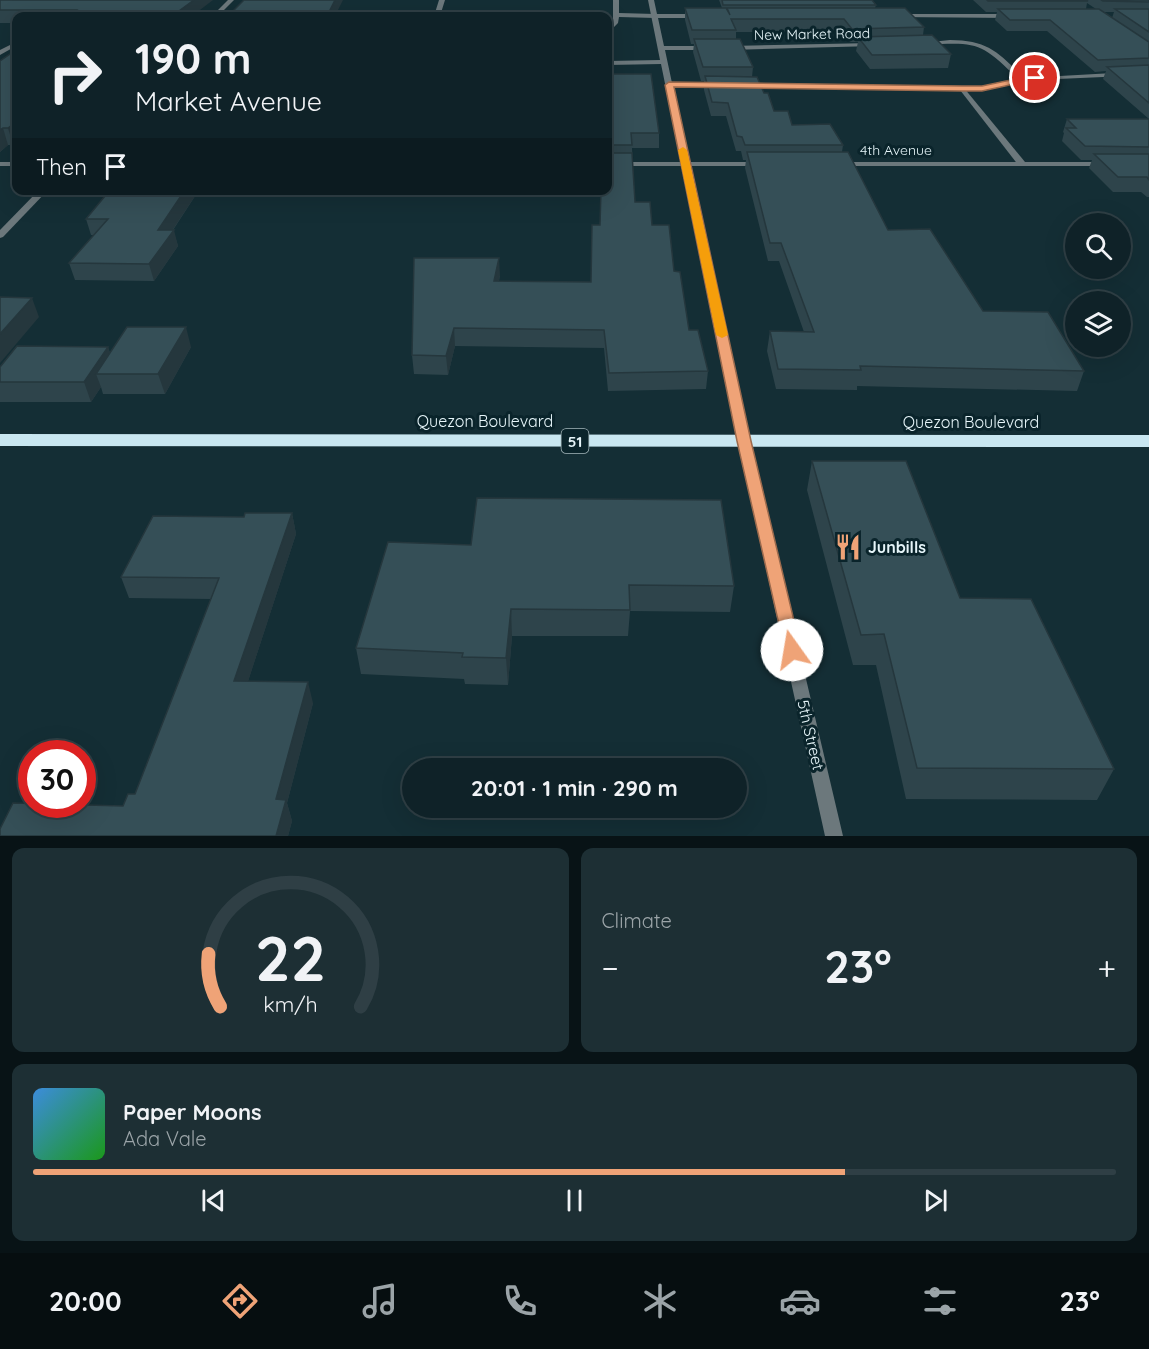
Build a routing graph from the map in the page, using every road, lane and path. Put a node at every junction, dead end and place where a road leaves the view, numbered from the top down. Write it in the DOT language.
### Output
graph roads {
  1 [pos="231,0"];
  2 [pos="616,0"];
  3 [pos="651,0"];
  4 [pos="219,12"];
  5 [pos="617,15"];
  6 [pos="655,16"];
  7 [pos="715,16"];
  8 [pos="895,16"];
  9 [pos="1026,16"];
  10 [pos="612,26"];
  11 [pos="922,43"];
  12 [pos="877,45"];
  13 [pos="662,48"];
  14 [pos="664,62"];
  15 [pos="612,63"];
  16 [pos="1149,73"];
  17 [pos="1022,80"];
  18 [pos="669,85"];
  19 [pos="726,86"];
  20 [pos="738,86"];
  21 [pos="962,89"];
  22 [pos="612,164"];
  23 [pos="686,164"];
  24 [pos="767,164"];
  25 [pos="825,164"];
  26 [pos="1022,164"];
  27 [pos="1114,164"];
  28 [pos="39,195"];
  29 [pos="0,235"];
  30 [pos="0,440"];
  31 [pos="744,441"];
  32 [pos="1149,441"];
  33 [pos="834,836"];
  1 -- 4 [label="street"];
  2 -- 5 [label="street"];
  3 -- 6 [label="street, 5th Street"];
  5 -- 6 [label="street"];
  5 -- 10 [label="street"];
  6 -- 7 [label="street"];
  6 -- 13 [label="street, 5th Street"];
  8 -- 9 [label="street"];
  11 -- 17 [label="street"];
  12 -- 13 [label="street, New Market Road"];
  13 -- 14 [label="street, 5th Street"];
  14 -- 15 [label="street"];
  14 -- 18 [label="street, 5th Street"];
  16 -- 17 [label="street"];
  17 -- 21 [label="street"];
  18 -- 19 [label="street"];
  18 -- 23 [label="street, 5th Street"];
  20 -- 21 [label="street"];
  21 -- 26 [label="street"];
  22 -- 23 [label="street"];
  23 -- 24 [label="street"];
  23 -- 31 [label="street, 5th Street"];
  25 -- 26 [label="street, 4th Avenue"];
  26 -- 27 [label="street, 4th Avenue"];
  28 -- 29 [label="street"];
  30 -- 31 [label="highway, Quezon Boulevard / 51"];
  31 -- 32 [label="highway, Quezon Boulevard / 51"];
  31 -- 33 [label="street, 5th Street"];
}
